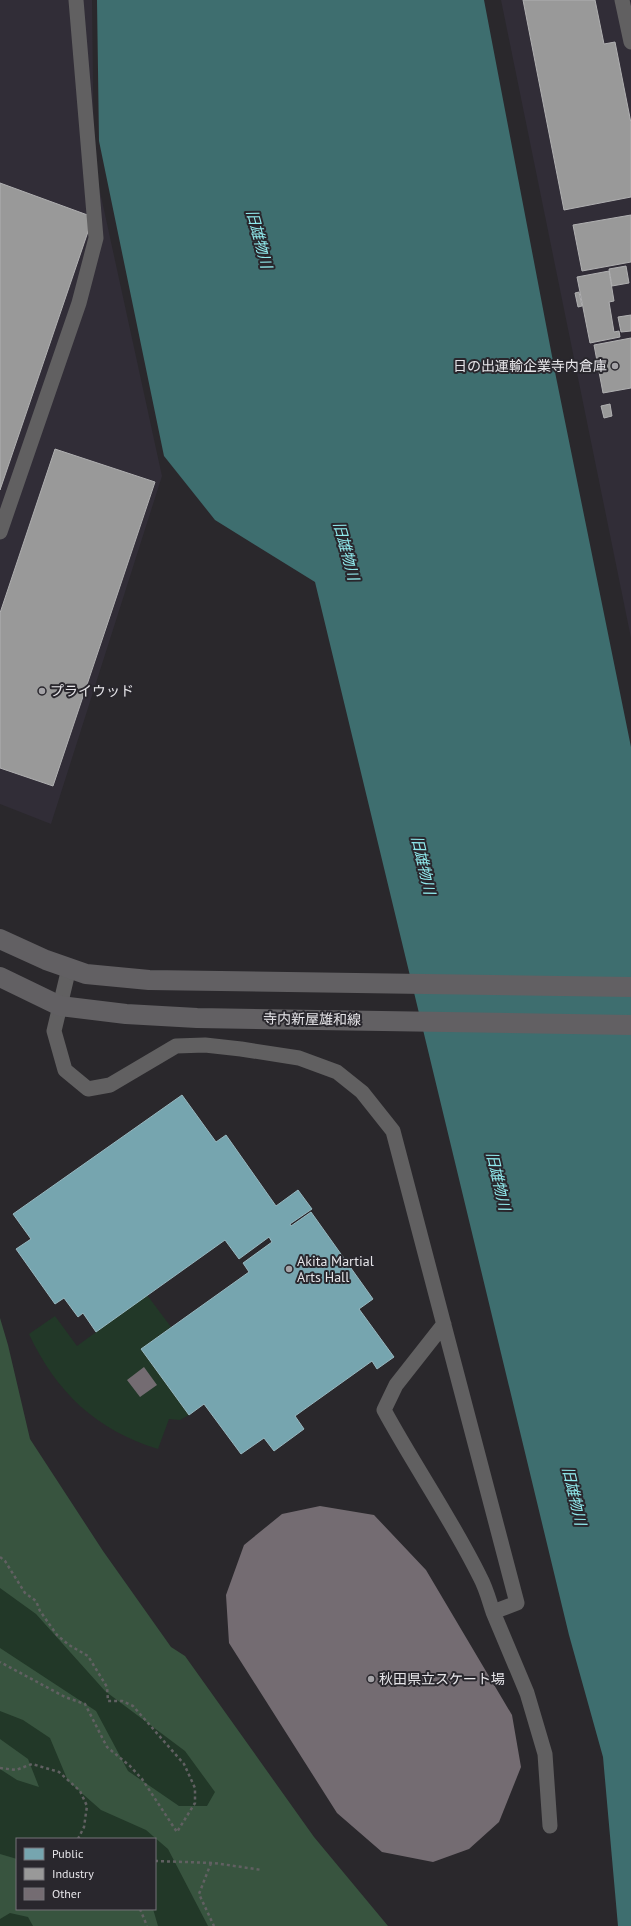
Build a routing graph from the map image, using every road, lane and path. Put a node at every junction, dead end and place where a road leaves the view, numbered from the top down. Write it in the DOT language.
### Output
graph roads {
  1 [pos="76,0"];
  2 [pos="622,0"];
  3 [pos="631,42"];
  4 [pos="0,532"];
  5 [pos="0,939"];
  6 [pos="69,968"];
  7 [pos="0,977"];
  8 [pos="631,987"];
  9 [pos="60,1006"];
  10 [pos="631,1025"];
  11 [pos="444,1324"];
  12 [pos="0,1557"];
  13 [pos="493,1612"];
  14 [pos="0,1662"];
  15 [pos="0,1768"];
  16 [pos="550,1826"];
  17 [pos="78,1838"];
  18 [pos="156,1861"];
  19 [pos="211,1863"];
  20 [pos="262,1870"];
  21 [pos="140,1910"];
  22 [pos="147,1926"];
  23 [pos="214,1926"];
  1 -- 4 [label="street"];
  2 -- 3 [label="street"];
  5 -- 6 [label="main road"];
  6 -- 8 [label="main road"];
  6 -- 9 [label="street"];
  7 -- 9 [label="main road, 寺内新屋雄和線"];
  9 -- 10 [label="main road, 寺内新屋雄和線"];
  9 -- 11 [label="street"];
  11 -- 13 [label="street"];
  11 -- 13 [label="street"];
  12 -- 14 [label="path"];
  13 -- 16 [label="street"];
  15 -- 17 [label="path"];
  18 -- 19 [label="path"];
  19 -- 20 [label="path"];
  19 -- 23 [label="path"];
  21 -- 22 [label="path"];
}
